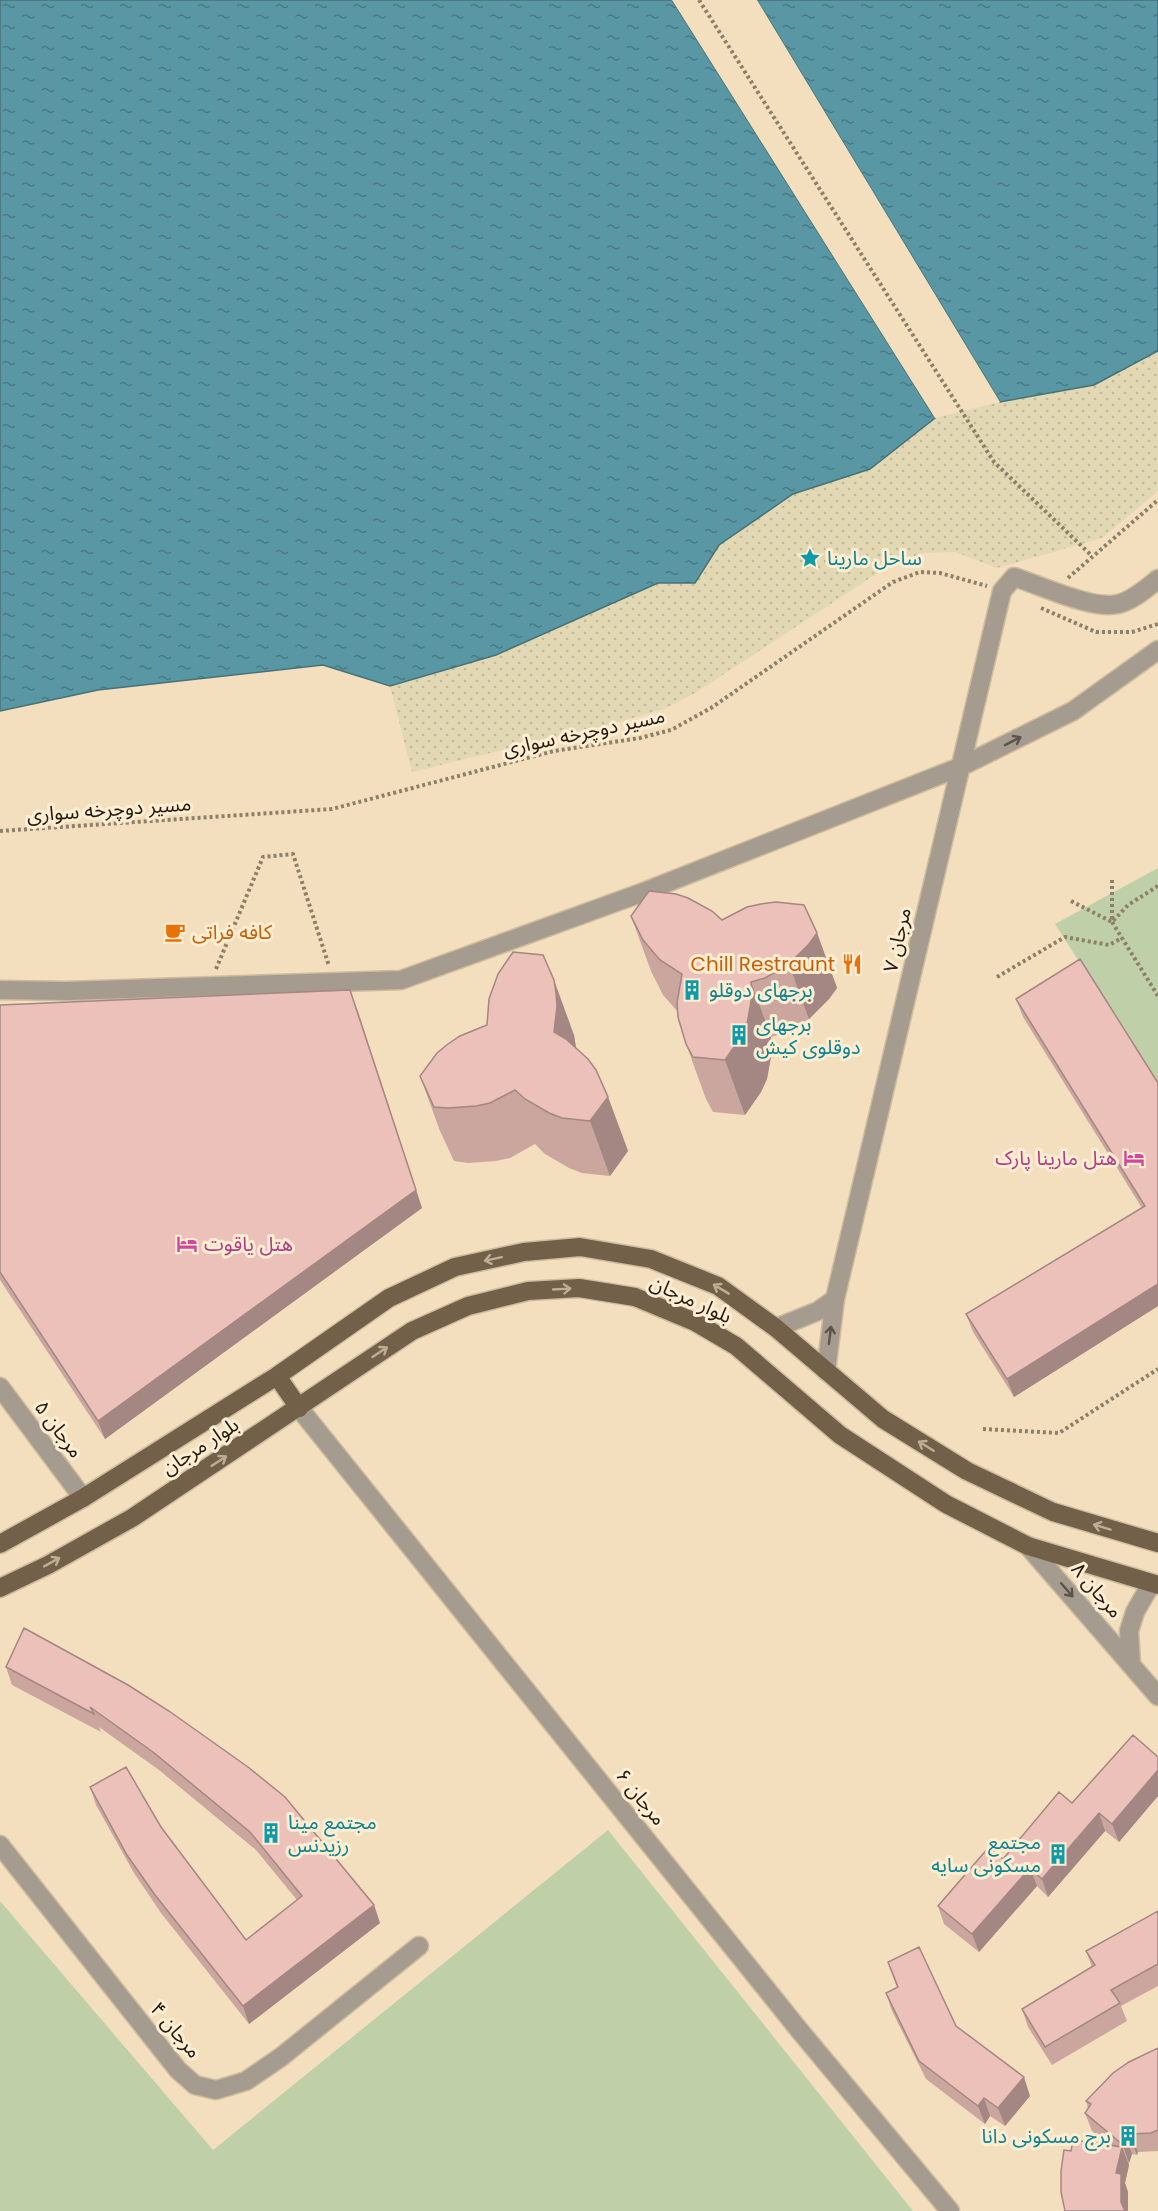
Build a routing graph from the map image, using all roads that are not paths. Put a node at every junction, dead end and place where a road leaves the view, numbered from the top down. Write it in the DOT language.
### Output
graph roads {
  1 [pos="1158,579"];
  2 [pos="1158,650"];
  3 [pos="960,767"];
  4 [pos="0,990"];
  5 [pos="834,1299"];
  6 [pos="776,1328"];
  7 [pos="826,1371"];
  8 [pos="277,1376"];
  9 [pos="0,1388"];
  10 [pos="299,1408"];
  11 [pos="83,1498"];
  12 [pos="1158,1543"];
  13 [pos="0,1544"];
  14 [pos="1028,1546"];
  15 [pos="1154,1585"];
  16 [pos="0,1588"];
  17 [pos="1131,1664"];
  18 [pos="1158,1696"];
  19 [pos="0,1845"];
  20 [pos="419,1946"];
  21 [pos="950,2211"];
  1 -- 3 [label="street, مرجان ۷"];
  3 -- 2 [label="street, one-way"];
  3 -- 4 [label="street"];
  3 -- 5 [label="street, مرجان ۷"];
  5 -- 6 [label="street"];
  7 -- 5 [label="street, مرجان ۷, one-way"];
  6 -- 7 [label="main road, بلوار مرجان"];
  6 -- 8 [label="main road, بلوار مرجان, one-way"];
  12 -- 7 [label="main road, بلوار مرجان, one-way"];
  8 -- 10 [label="main road"];
  8 -- 11 [label="main road, بلوار مرجان"];
  9 -- 11 [label="street, مرجان ۵"];
  10 -- 14 [label="main road, بلوار مرجان, one-way"];
  16 -- 10 [label="main road, بلوار مرجان, one-way"];
  10 -- 21 [label="street, مرجان ۶"];
  11 -- 13 [label="main road, بلوار مرجان"];
  14 -- 15 [label="main road, بلوار مرجان"];
  14 -- 17 [label="street, مرجان ۸, one-way"];
  15 -- 17 [label="street, مرجان ۸"];
  17 -- 18 [label="street, مرجان ۸"];
  19 -- 20 [label="street, مرجان ۴"];
}
